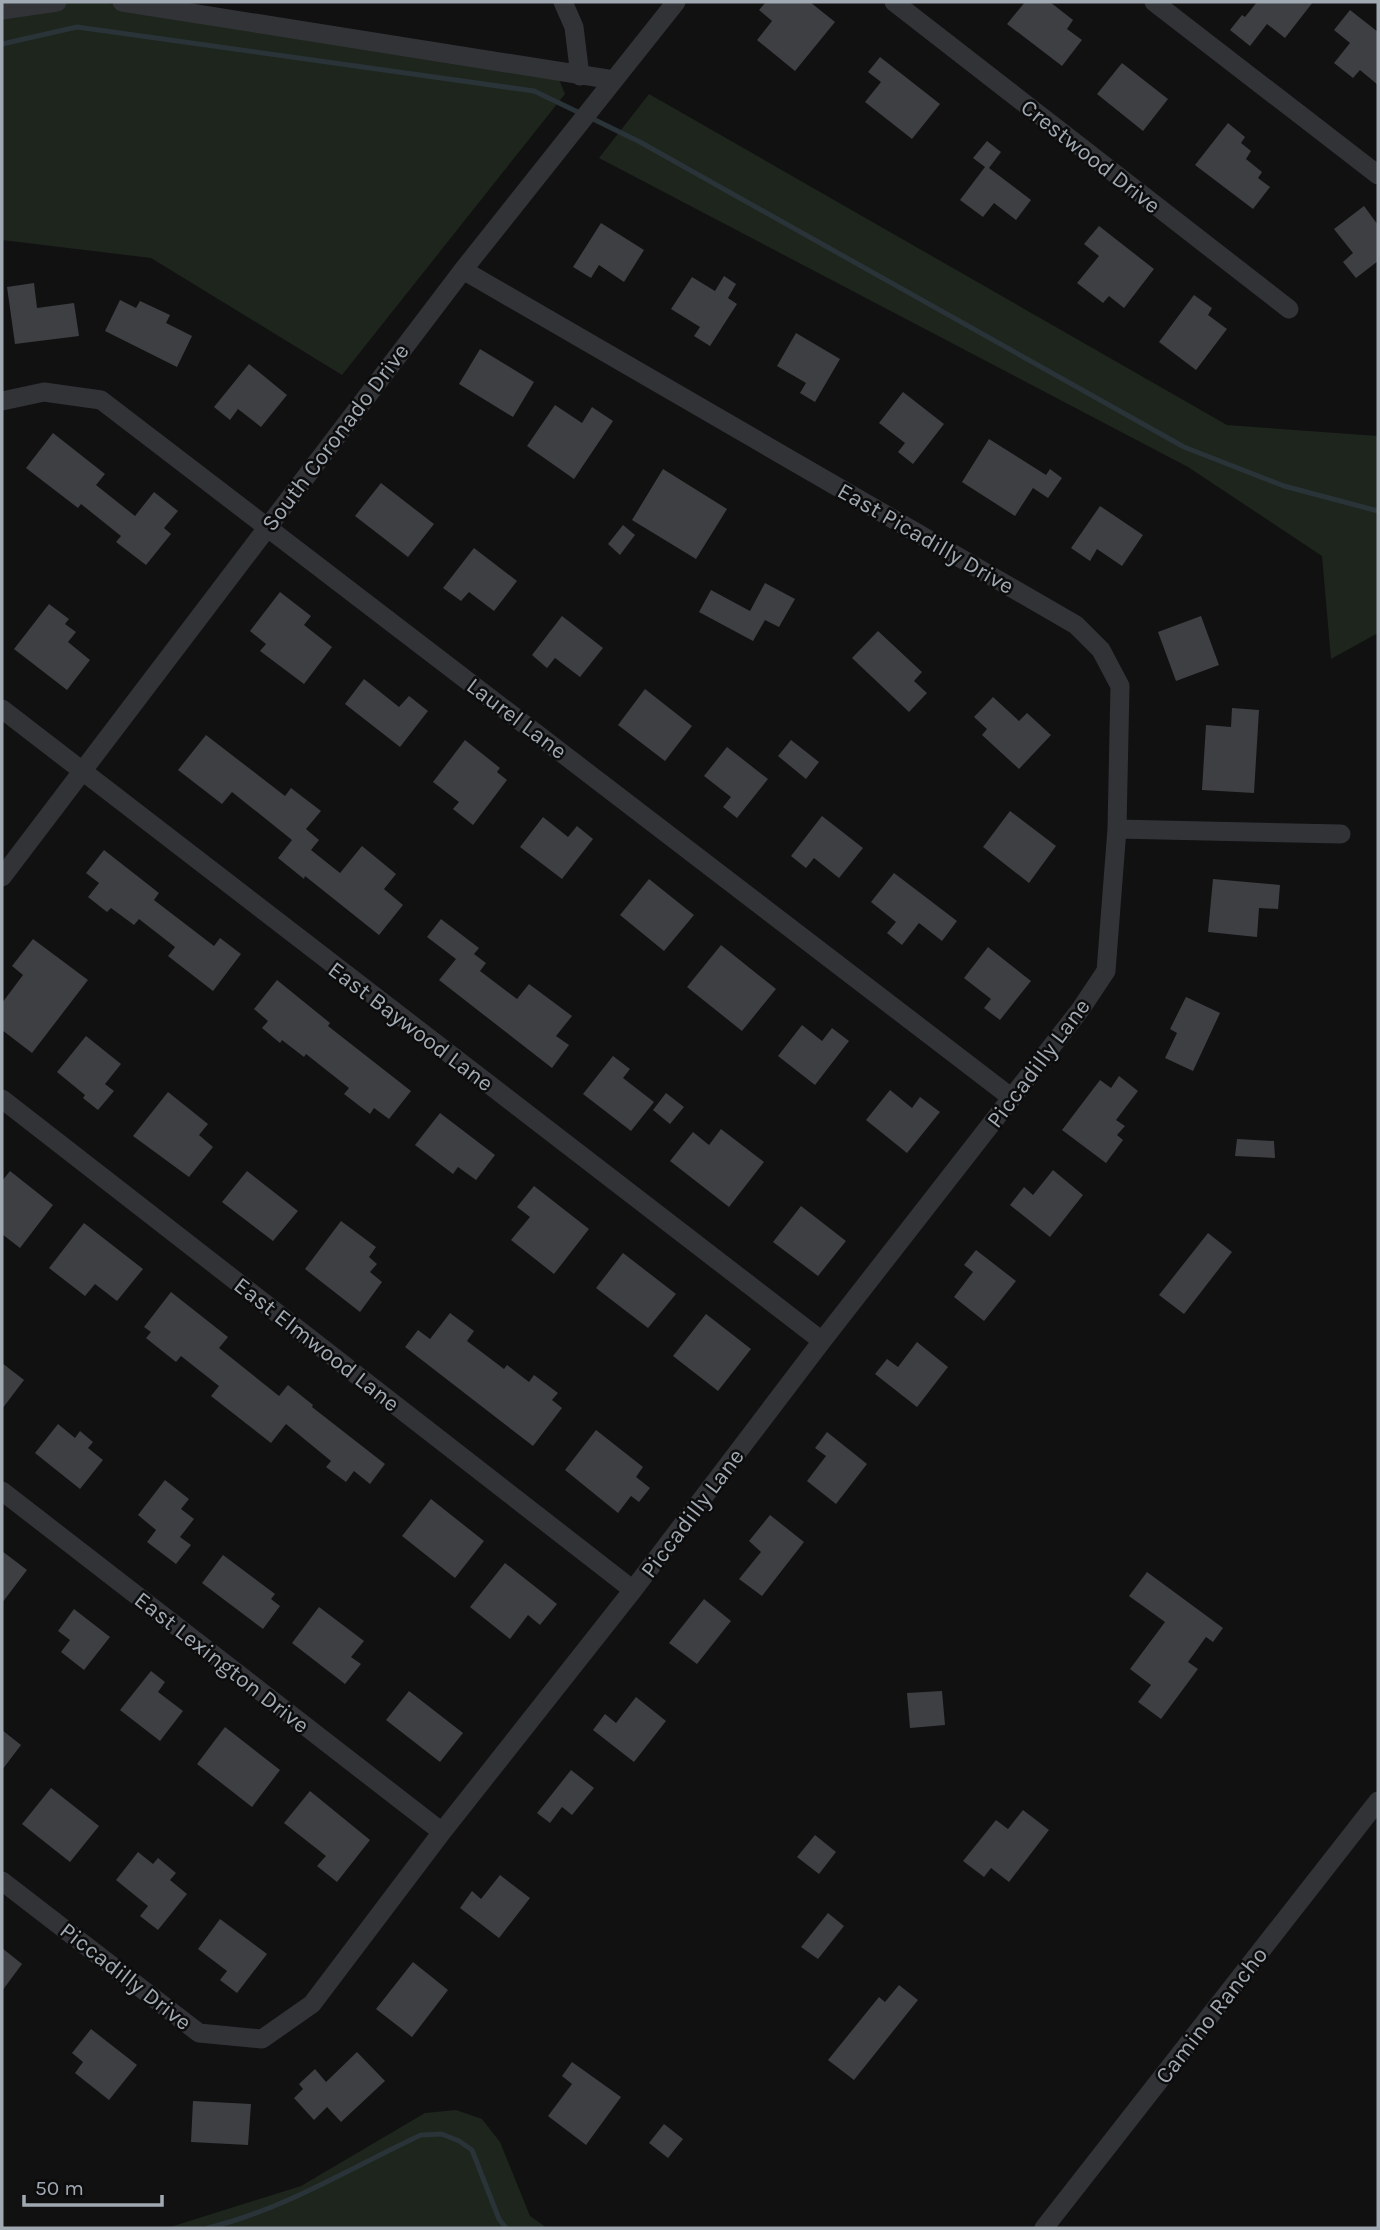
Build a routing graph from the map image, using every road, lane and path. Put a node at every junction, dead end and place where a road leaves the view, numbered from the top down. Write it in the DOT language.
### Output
graph roads {
  1 [pos="57,2"];
  2 [pos="122,2"];
  3 [pos="563,2"];
  4 [pos="676,2"];
  5 [pos="894,2"];
  6 [pos="1154,2"];
  7 [pos="2,10"];
  8 [pos="580,76"];
  9 [pos="610,86"];
  10 [pos="1378,175"];
  11 [pos="463,270"];
  12 [pos="1289,309"];
  13 [pos="2,401"];
  14 [pos="267,526"];
  15 [pos="2,709"];
  16 [pos="83,774"];
  17 [pos="1117,829"];
  18 [pos="1341,834"];
  19 [pos="2,877"];
  20 [pos="1106,971"];
  21 [pos="1012,1098"];
  22 [pos="2,1099"];
  23 [pos="822,1341"];
  24 [pos="2,1491"];
  25 [pos="633,1590"];
  26 [pos="1378,1801"];
  27 [pos="442,1832"];
  28 [pos="2,1881"];
  29 [pos="262,2039"];
  30 [pos="1044,2228"];
  1 -- 7 [label="street"];
  2 -- 8 [label="street"];
  3 -- 8 [label="street"];
  4 -- 9 [label="street, South Coronado Drive"];
  5 -- 12 [label="street, Crestwood Drive"];
  6 -- 10 [label="street"];
  8 -- 9 [label="street"];
  9 -- 11 [label="street, South Coronado Drive"];
  11 -- 14 [label="street, South Coronado Drive"];
  11 -- 17 [label="street, East Picadilly Drive"];
  13 -- 14 [label="street, Laurel Lane"];
  14 -- 16 [label="street, South Coronado Drive"];
  14 -- 21 [label="street, Laurel Lane"];
  15 -- 16 [label="street, East Baywood Lane"];
  16 -- 19 [label="street, South Coronado Drive"];
  16 -- 23 [label="street, East Baywood Lane"];
  17 -- 18 [label="street"];
  17 -- 20 [label="street, East Picadilly Drive"];
  20 -- 21 [label="street, Piccadilly Lane"];
  21 -- 23 [label="street, Piccadilly Lane"];
  22 -- 25 [label="street, East Elmwood Lane"];
  23 -- 25 [label="street, Piccadilly Lane"];
  24 -- 27 [label="street, East Lexington Drive"];
  25 -- 27 [label="street, Piccadilly Lane"];
  26 -- 30 [label="street, Camino Rancho"];
  27 -- 29 [label="street, Piccadilly Lane"];
  28 -- 29 [label="street, Piccadilly Drive"];
}
